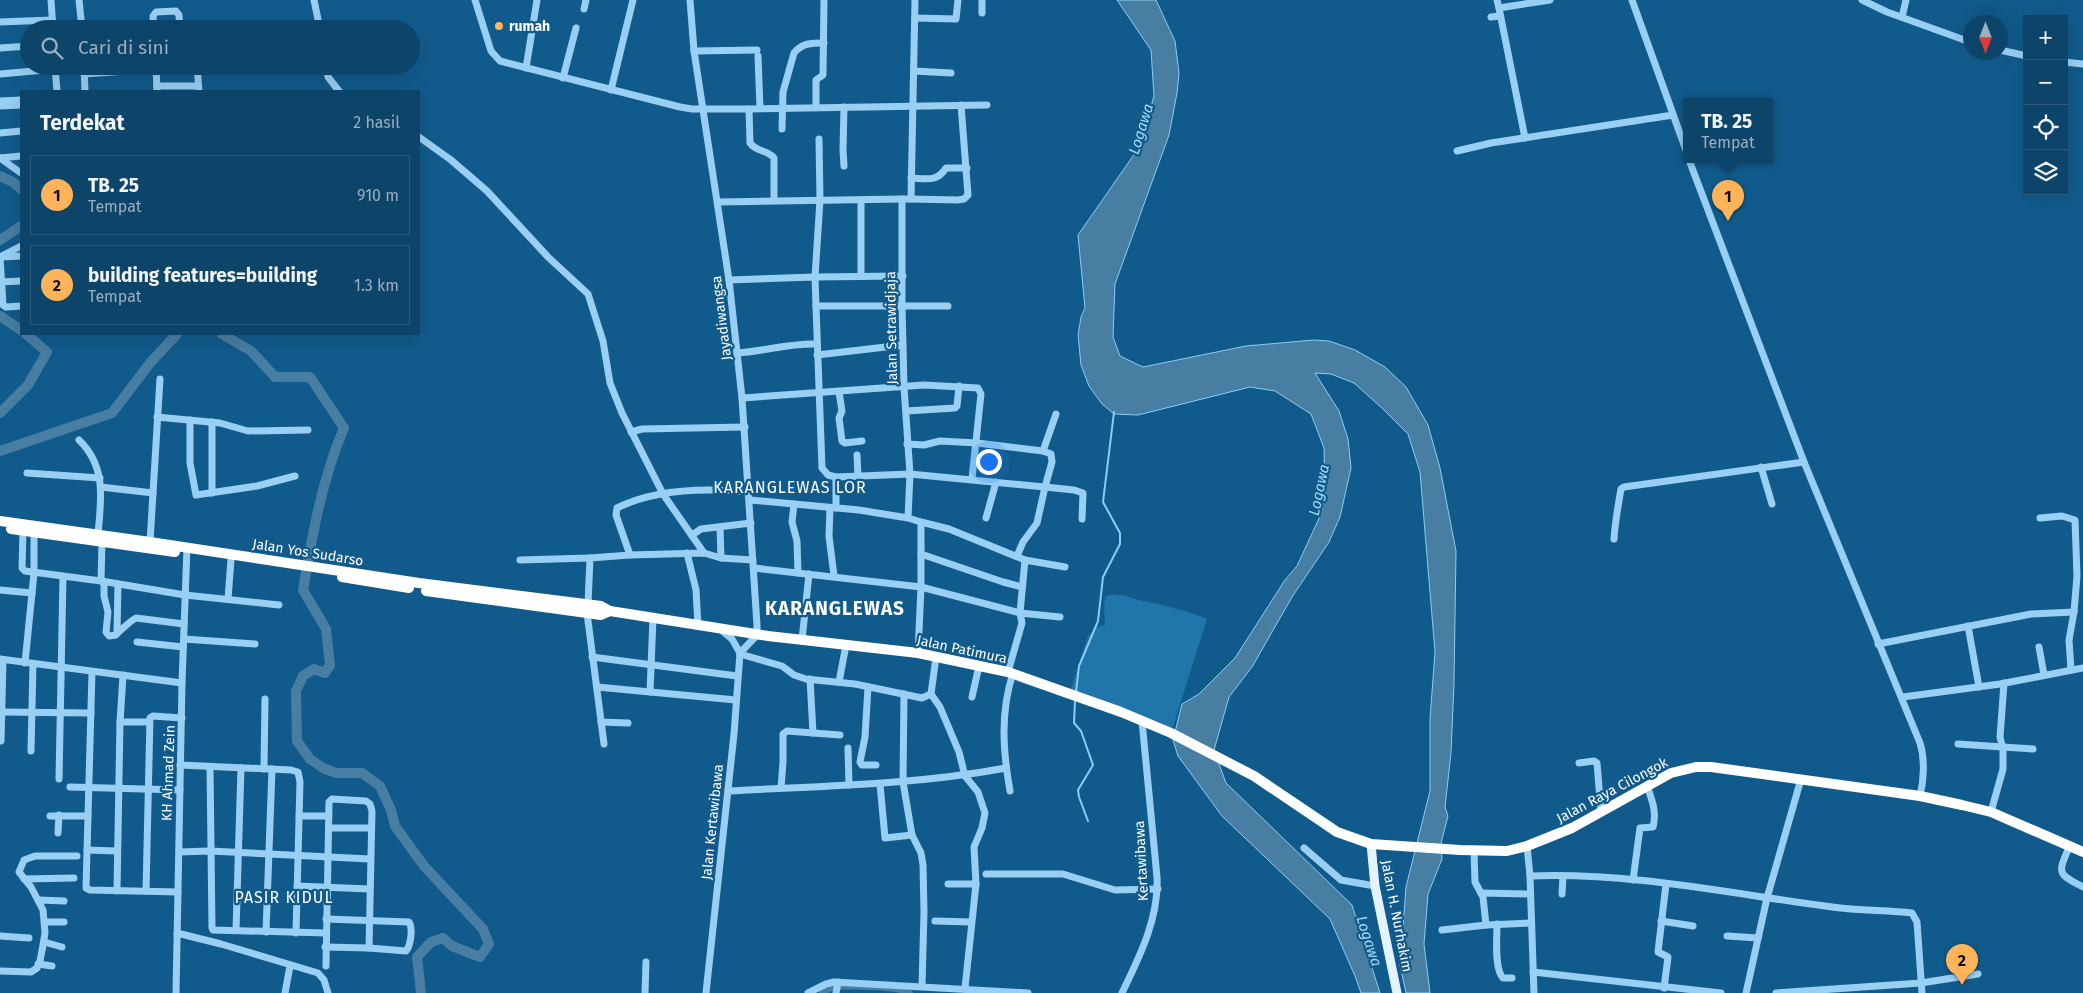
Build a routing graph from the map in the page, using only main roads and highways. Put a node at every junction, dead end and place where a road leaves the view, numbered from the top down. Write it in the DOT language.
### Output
graph roads {
  1 [pos="0,521"];
  2 [pos="0,528"];
  3 [pos="100,538"];
  4 [pos="186,550"];
  5 [pos="277,564"];
  6 [pos="757,635"];
  7 [pos="1156,726"];
  8 [pos="1370,844"];
  9 [pos="2083,852"];
  10 [pos="1397,993"];
  1 -- 3 [label="highway, Jalan Yos Sudarso"];
  2 -- 3 [label="highway, Jalan Yos Sudarso"];
  3 -- 4 [label="highway, Jalan Yos Sudarso"];
  3 -- 4 [label="highway, Jalan Yos Sudarso"];
  4 -- 5 [label="highway, Jalan Yos Sudarso"];
  4 -- 5 [label="highway, Jalan Yos Sudarso"];
  5 -- 6 [label="highway, Jalan Yos Sudarso"];
  6 -- 7 [label="highway, Jalan Patimura"];
  7 -- 8 [label="highway, Jalan Raya Cilongok"];
  8 -- 9 [label="highway, Jalan Raya Cilongok"];
  8 -- 10 [label="main road, Jalan H. Nurhakim"];
}
